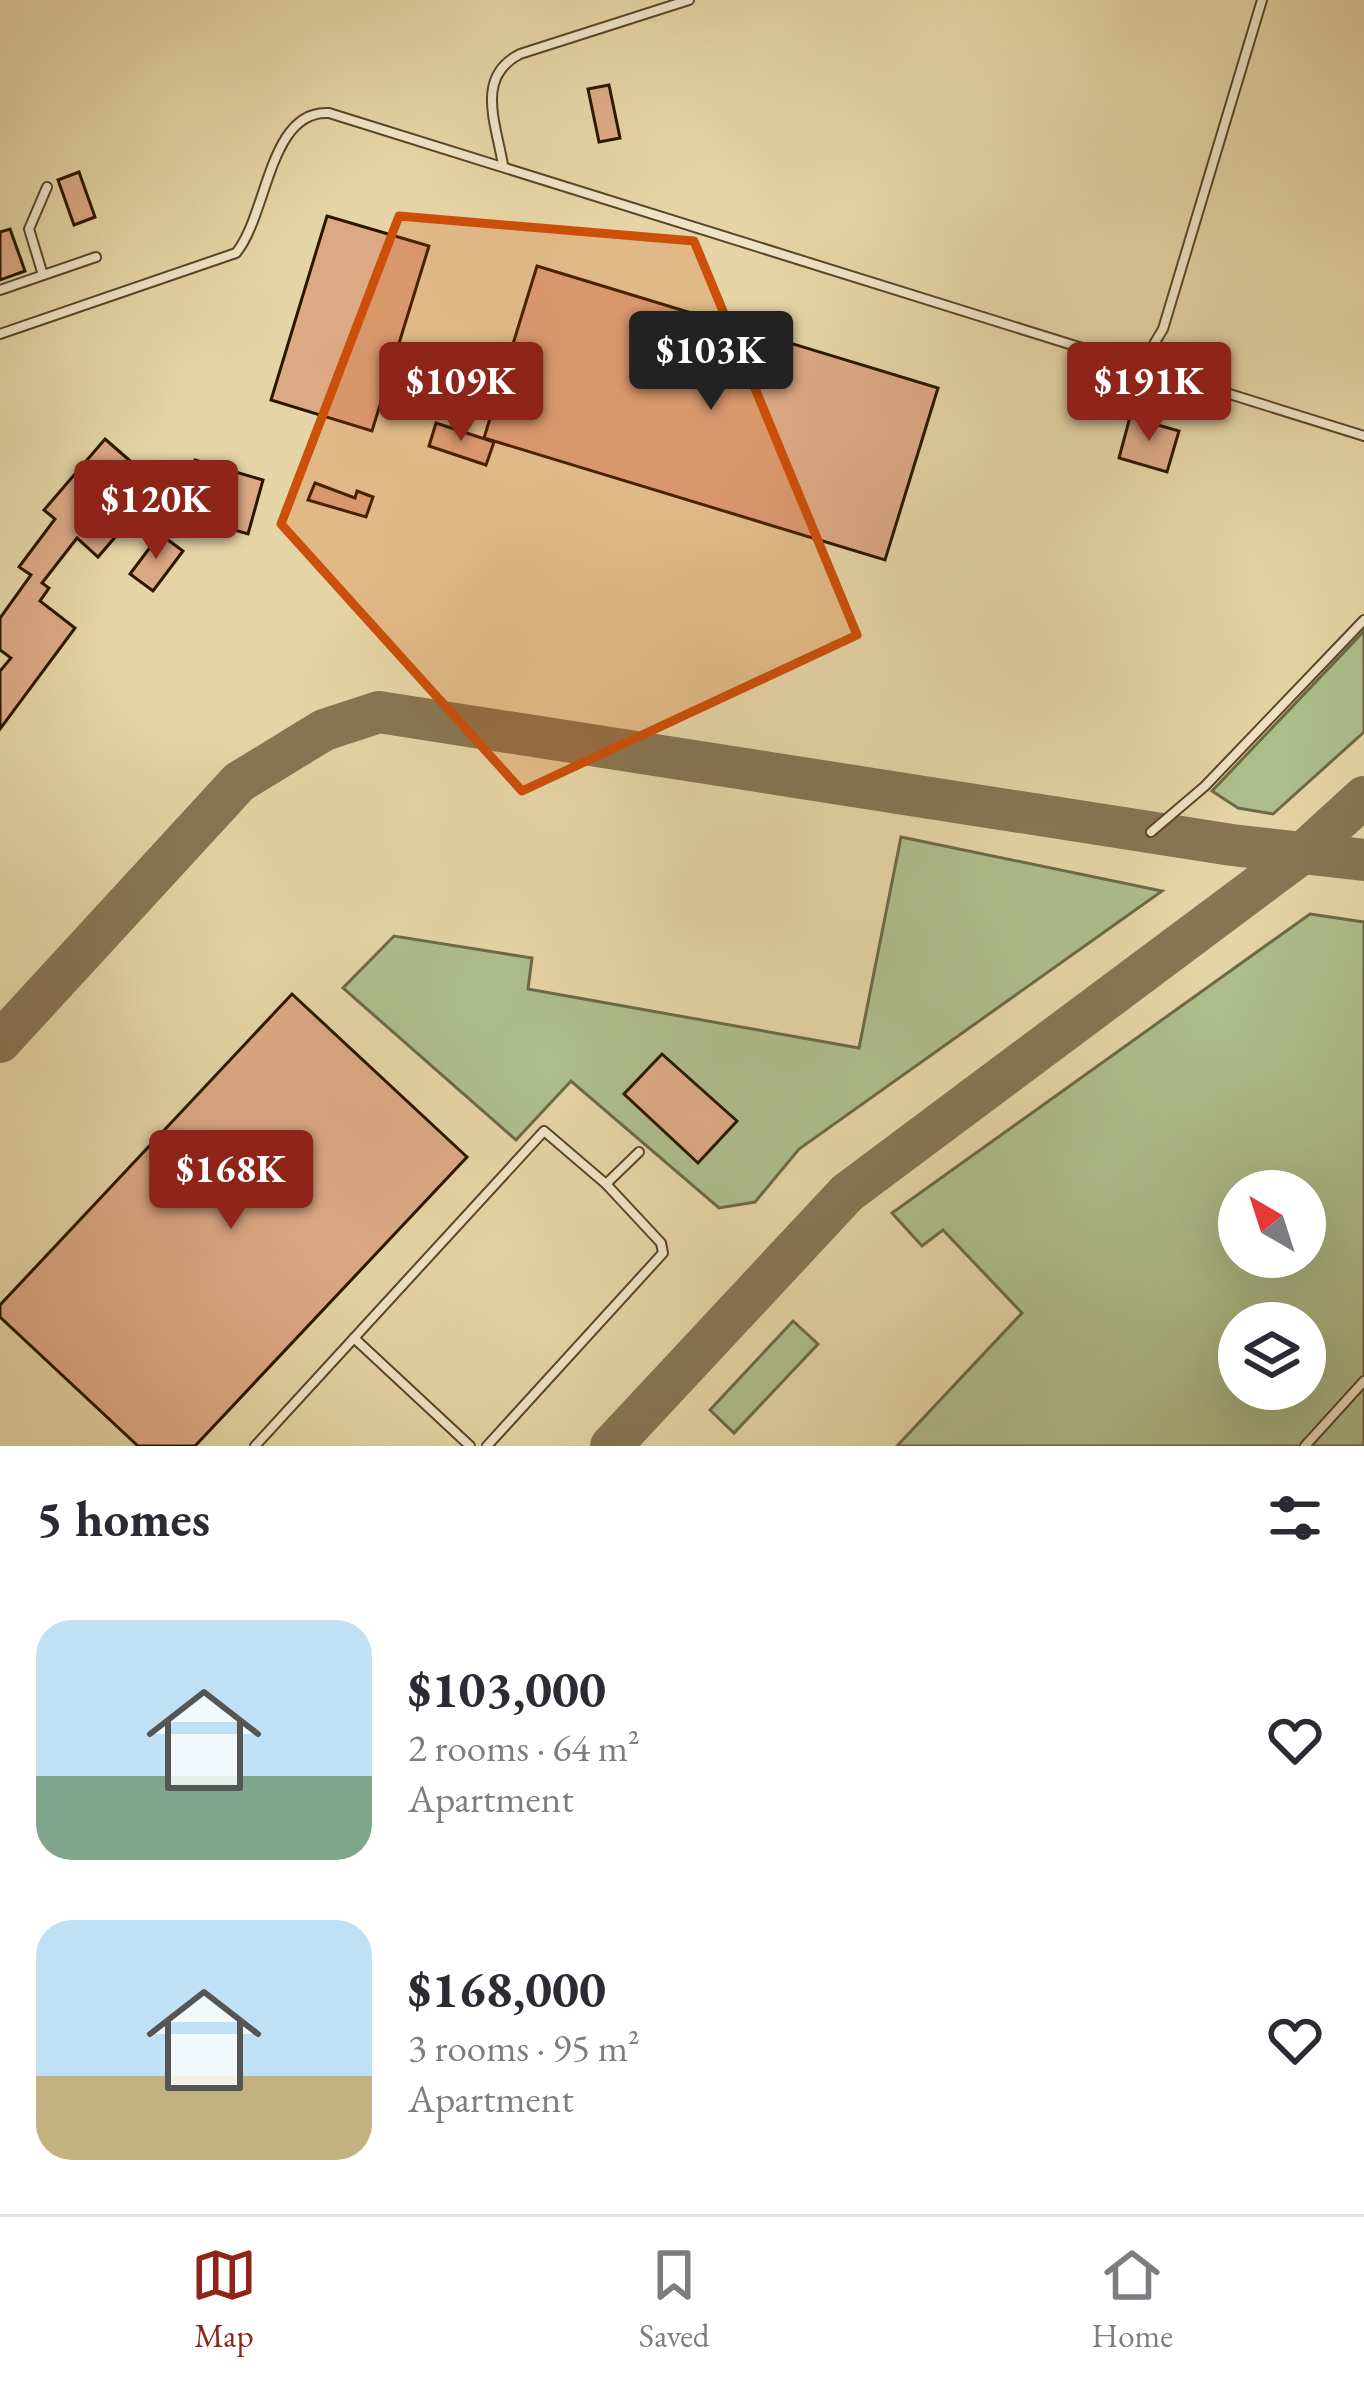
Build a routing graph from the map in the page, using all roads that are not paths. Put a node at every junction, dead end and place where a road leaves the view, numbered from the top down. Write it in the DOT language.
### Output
graph roads {
  1 [pos="689,0"];
  2 [pos="1262,0"];
  3 [pos="503,165"];
  4 [pos="47,187"];
  5 [pos="96,257"];
  6 [pos="44,275"];
  7 [pos="0,290"];
  8 [pos="0,334"];
  9 [pos="1142,364"];
  10 [pos="1364,436"];
  11 [pos="1364,620"];
  12 [pos="1151,832"];
  13 [pos="639,1152"];
  14 [pos="606,1184"];
  15 [pos="355,1338"];
  16 [pos="1364,1381"];
  17 [pos="255,1446"];
  18 [pos="470,1446"];
  19 [pos="488,1446"];
  20 [pos="1305,1446"];
  1 -- 3 [label="lane"];
  2 -- 9 [label="lane"];
  3 -- 8 [label="lane"];
  3 -- 9 [label="lane"];
  4 -- 6 [label="lane"];
  5 -- 6 [label="lane"];
  6 -- 7 [label="lane"];
  9 -- 10 [label="lane"];
  11 -- 12 [label="lane"];
  13 -- 14 [label="lane"];
  14 -- 15 [label="lane"];
  14 -- 19 [label="lane"];
  15 -- 17 [label="lane"];
  15 -- 18 [label="lane"];
  16 -- 20 [label="lane"];
}
